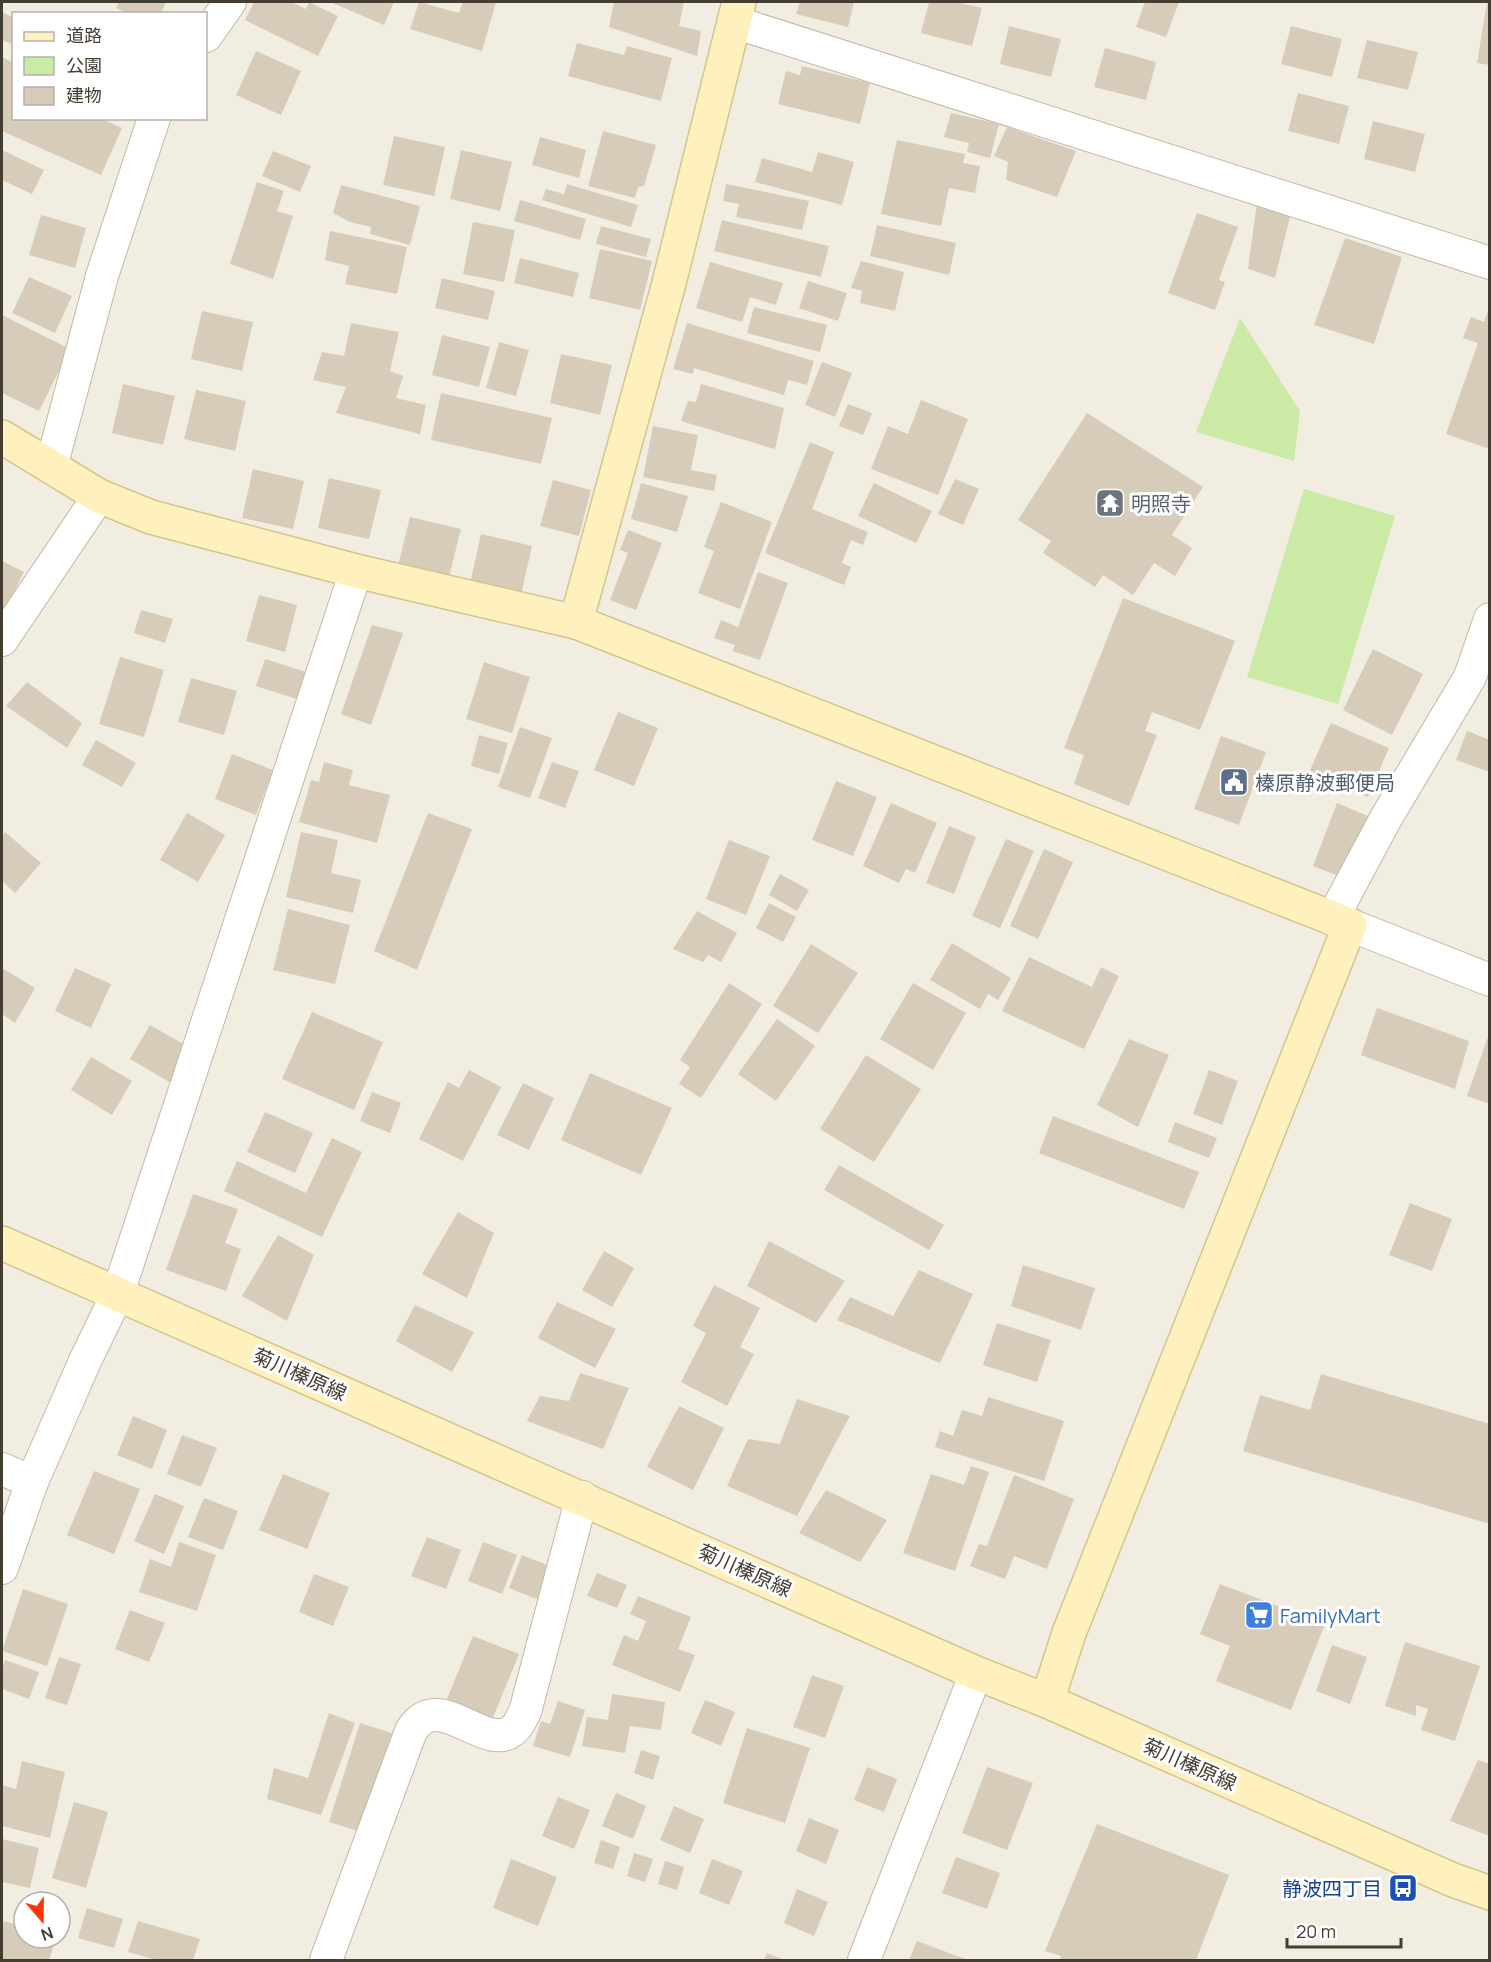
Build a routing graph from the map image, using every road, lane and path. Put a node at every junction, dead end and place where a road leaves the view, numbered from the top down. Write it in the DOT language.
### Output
graph roads {
  1 [pos="230,2"];
  2 [pos="736,12"];
  3 [pos="207,35"];
  4 [pos="153,120"];
  5 [pos="1490,263"];
  6 [pos="2,437"];
  7 [pos="51,467"];
  8 [pos="99,496"];
  9 [pos="356,571"];
  10 [pos="1490,620"];
  11 [pos="576,622"];
  12 [pos="2,640"];
  13 [pos="1341,922"];
  14 [pos="1490,980"];
  15 [pos="2,1243"];
  16 [pos="118,1293"];
  17 [pos="2,1469"];
  18 [pos="32,1482"];
  19 [pos="582,1497"];
  20 [pos="2,1568"];
  21 [pos="976,1673"];
  22 [pos="1047,1701"];
  23 [pos="1490,1893"];
  24 [pos="326,1960"];
  25 [pos="864,1960"];
  1 -- 3 [label="street"];
  2 -- 5 [label="street"];
  2 -- 11 [label="street"];
  4 -- 7 [label="street"];
  6 -- 7 [label="street"];
  7 -- 8 [label="street"];
  8 -- 9 [label="street"];
  8 -- 12 [label="street"];
  9 -- 11 [label="street"];
  9 -- 16 [label="street"];
  10 -- 13 [label="street"];
  11 -- 13 [label="street"];
  13 -- 14 [label="street"];
  13 -- 22 [label="street"];
  15 -- 16 [label="street, 菊川榛原線"];
  16 -- 18 [label="street"];
  16 -- 19 [label="street, 菊川榛原線"];
  17 -- 18 [label="street"];
  18 -- 20 [label="street"];
  19 -- 21 [label="street, 菊川榛原線"];
  19 -- 24 [label="street"];
  21 -- 22 [label="street, 菊川榛原線"];
  21 -- 25 [label="street"];
  22 -- 23 [label="street, 菊川榛原線"];
}
